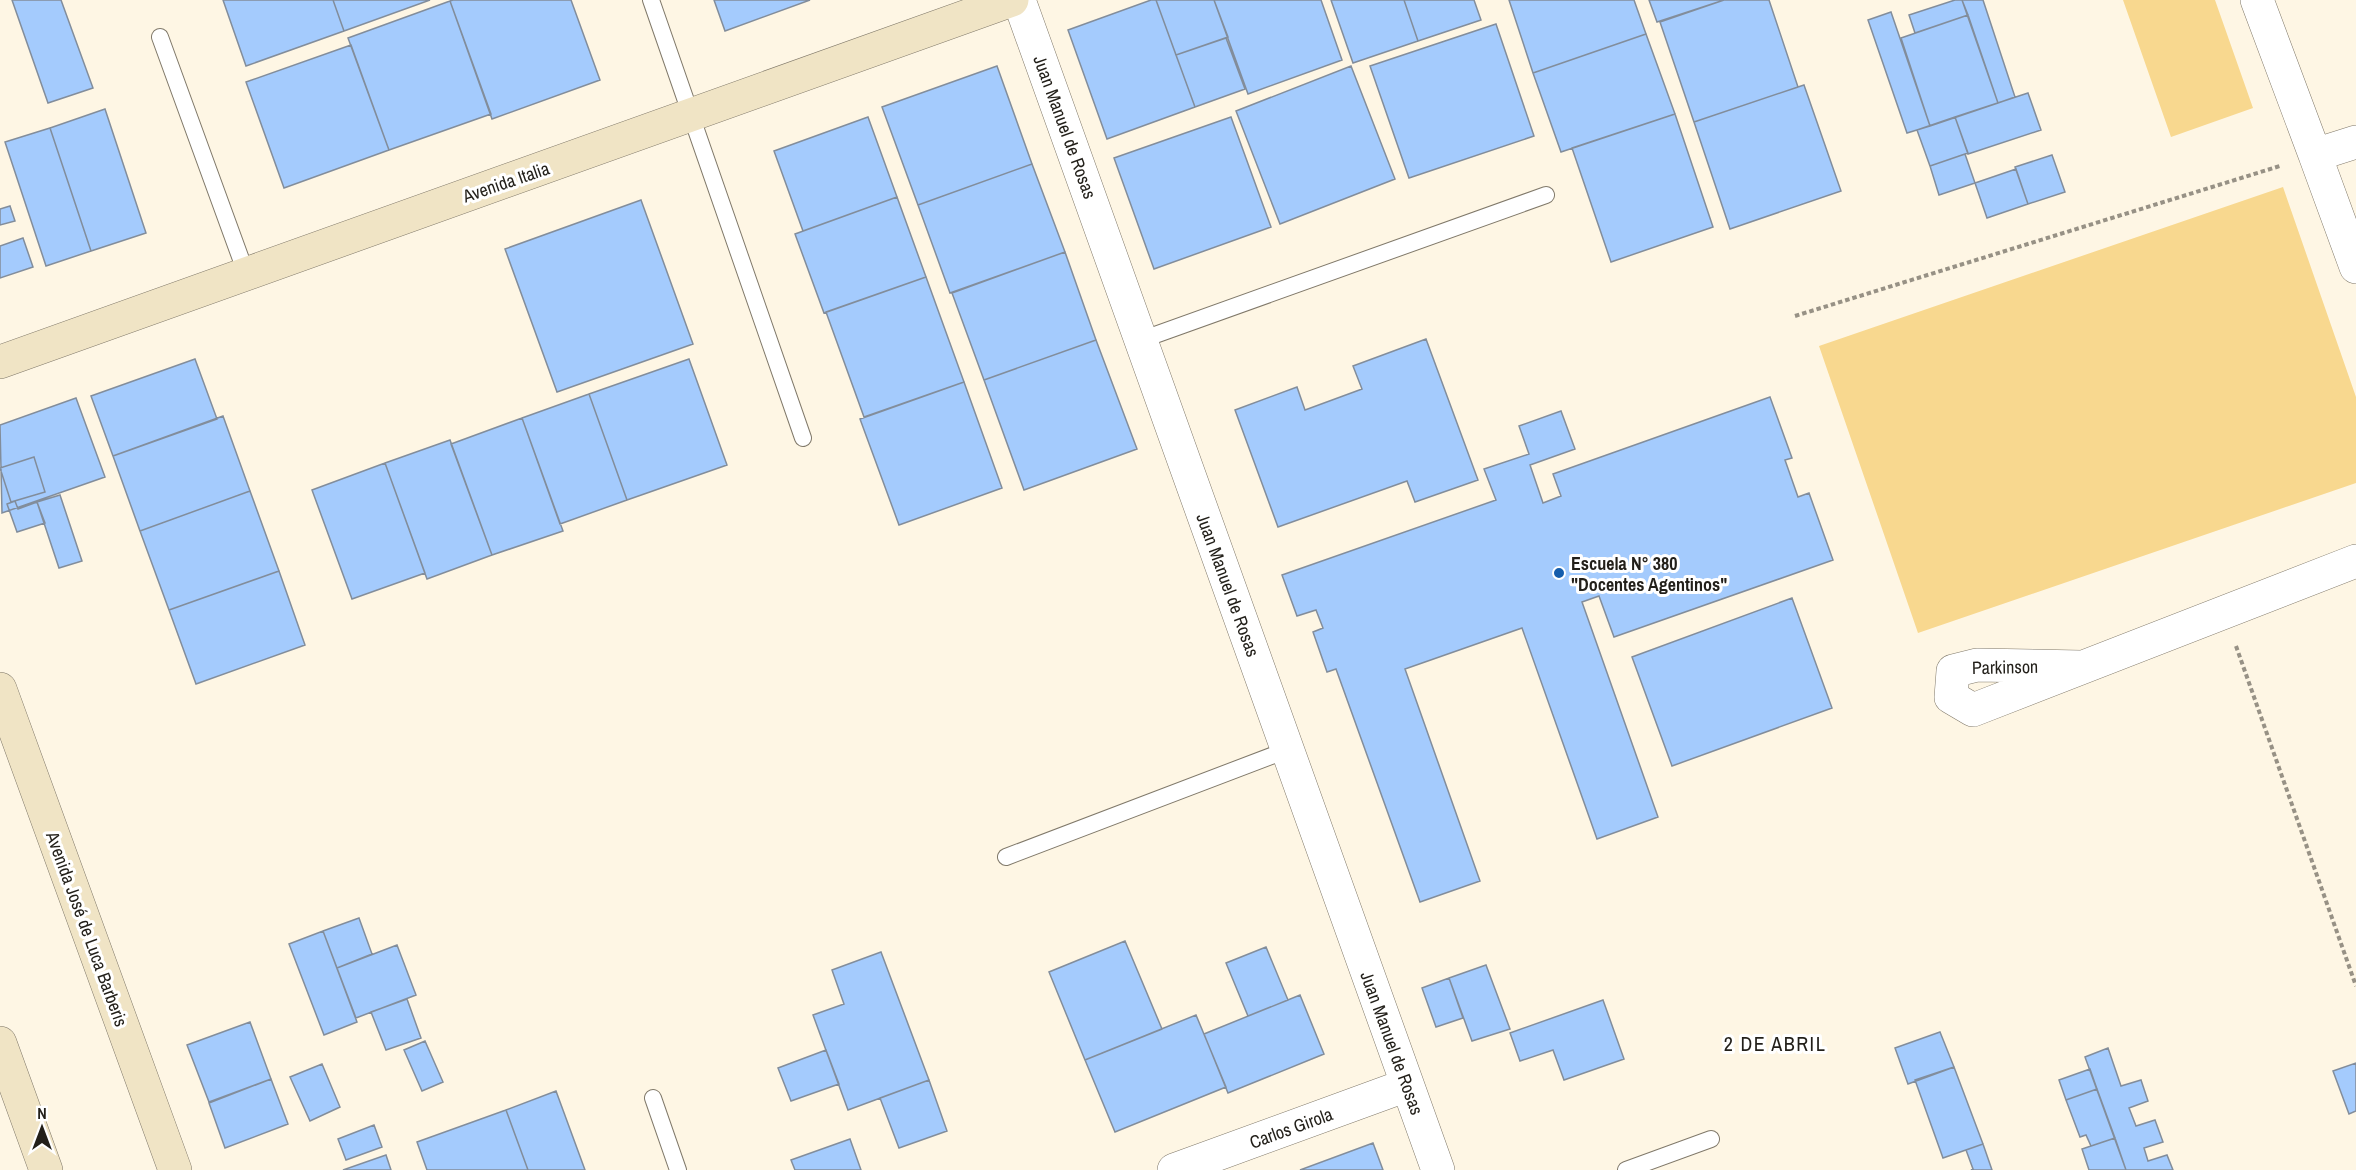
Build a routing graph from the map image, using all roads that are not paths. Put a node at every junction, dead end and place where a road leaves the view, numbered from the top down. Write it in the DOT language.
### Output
graph roads {
  1 [pos="651,0"];
  2 [pos="1012,0"];
  3 [pos="1019,0"];
  4 [pos="2257,0"];
  5 [pos="160,37"];
  6 [pos="691,117"];
  7 [pos="2356,142"];
  8 [pos="2315,155"];
  9 [pos="1546,195"];
  10 [pos="2356,267"];
  11 [pos="246,273"];
  12 [pos="1141,340"];
  13 [pos="0,362"];
  14 [pos="803,438"];
  15 [pos="2356,561"];
  16 [pos="2081,667"];
  17 [pos="0,689"];
  18 [pos="1287,750"];
  19 [pos="1006,857"];
  20 [pos="4,1064"];
  21 [pos="1407,1086"];
  22 [pos="653,1098"];
  23 [pos="1711,1139"];
  24 [pos="46,1170"];
  25 [pos="175,1170"];
  26 [pos="678,1170"];
  27 [pos="1174,1170"];
  28 [pos="1438,1170"];
  29 [pos="1626,1170"];
  1 -- 6 [label="lane"];
  2 -- 6 [label="main road, Avenida Italia"];
  3 -- 12 [label="street, Juan Manuel de Rosas"];
  4 -- 8 [label="street"];
  5 -- 11 [label="lane"];
  6 -- 11 [label="main road, Avenida Italia"];
  6 -- 14 [label="lane"];
  7 -- 8 [label="street"];
  8 -- 10 [label="street"];
  9 -- 12 [label="lane"];
  11 -- 13 [label="main road, Avenida Italia"];
  12 -- 18 [label="street, Juan Manuel de Rosas"];
  15 -- 16 [label="street"];
  17 -- 25 [label="main road, Avenida José de Luca Barberis"];
  18 -- 19 [label="lane"];
  18 -- 21 [label="street, Juan Manuel de Rosas"];
  20 -- 24 [label="main road"];
  21 -- 27 [label="street, Carlos Girola"];
  21 -- 28 [label="street, Juan Manuel de Rosas"];
  22 -- 26 [label="lane"];
  23 -- 29 [label="lane"];
}
